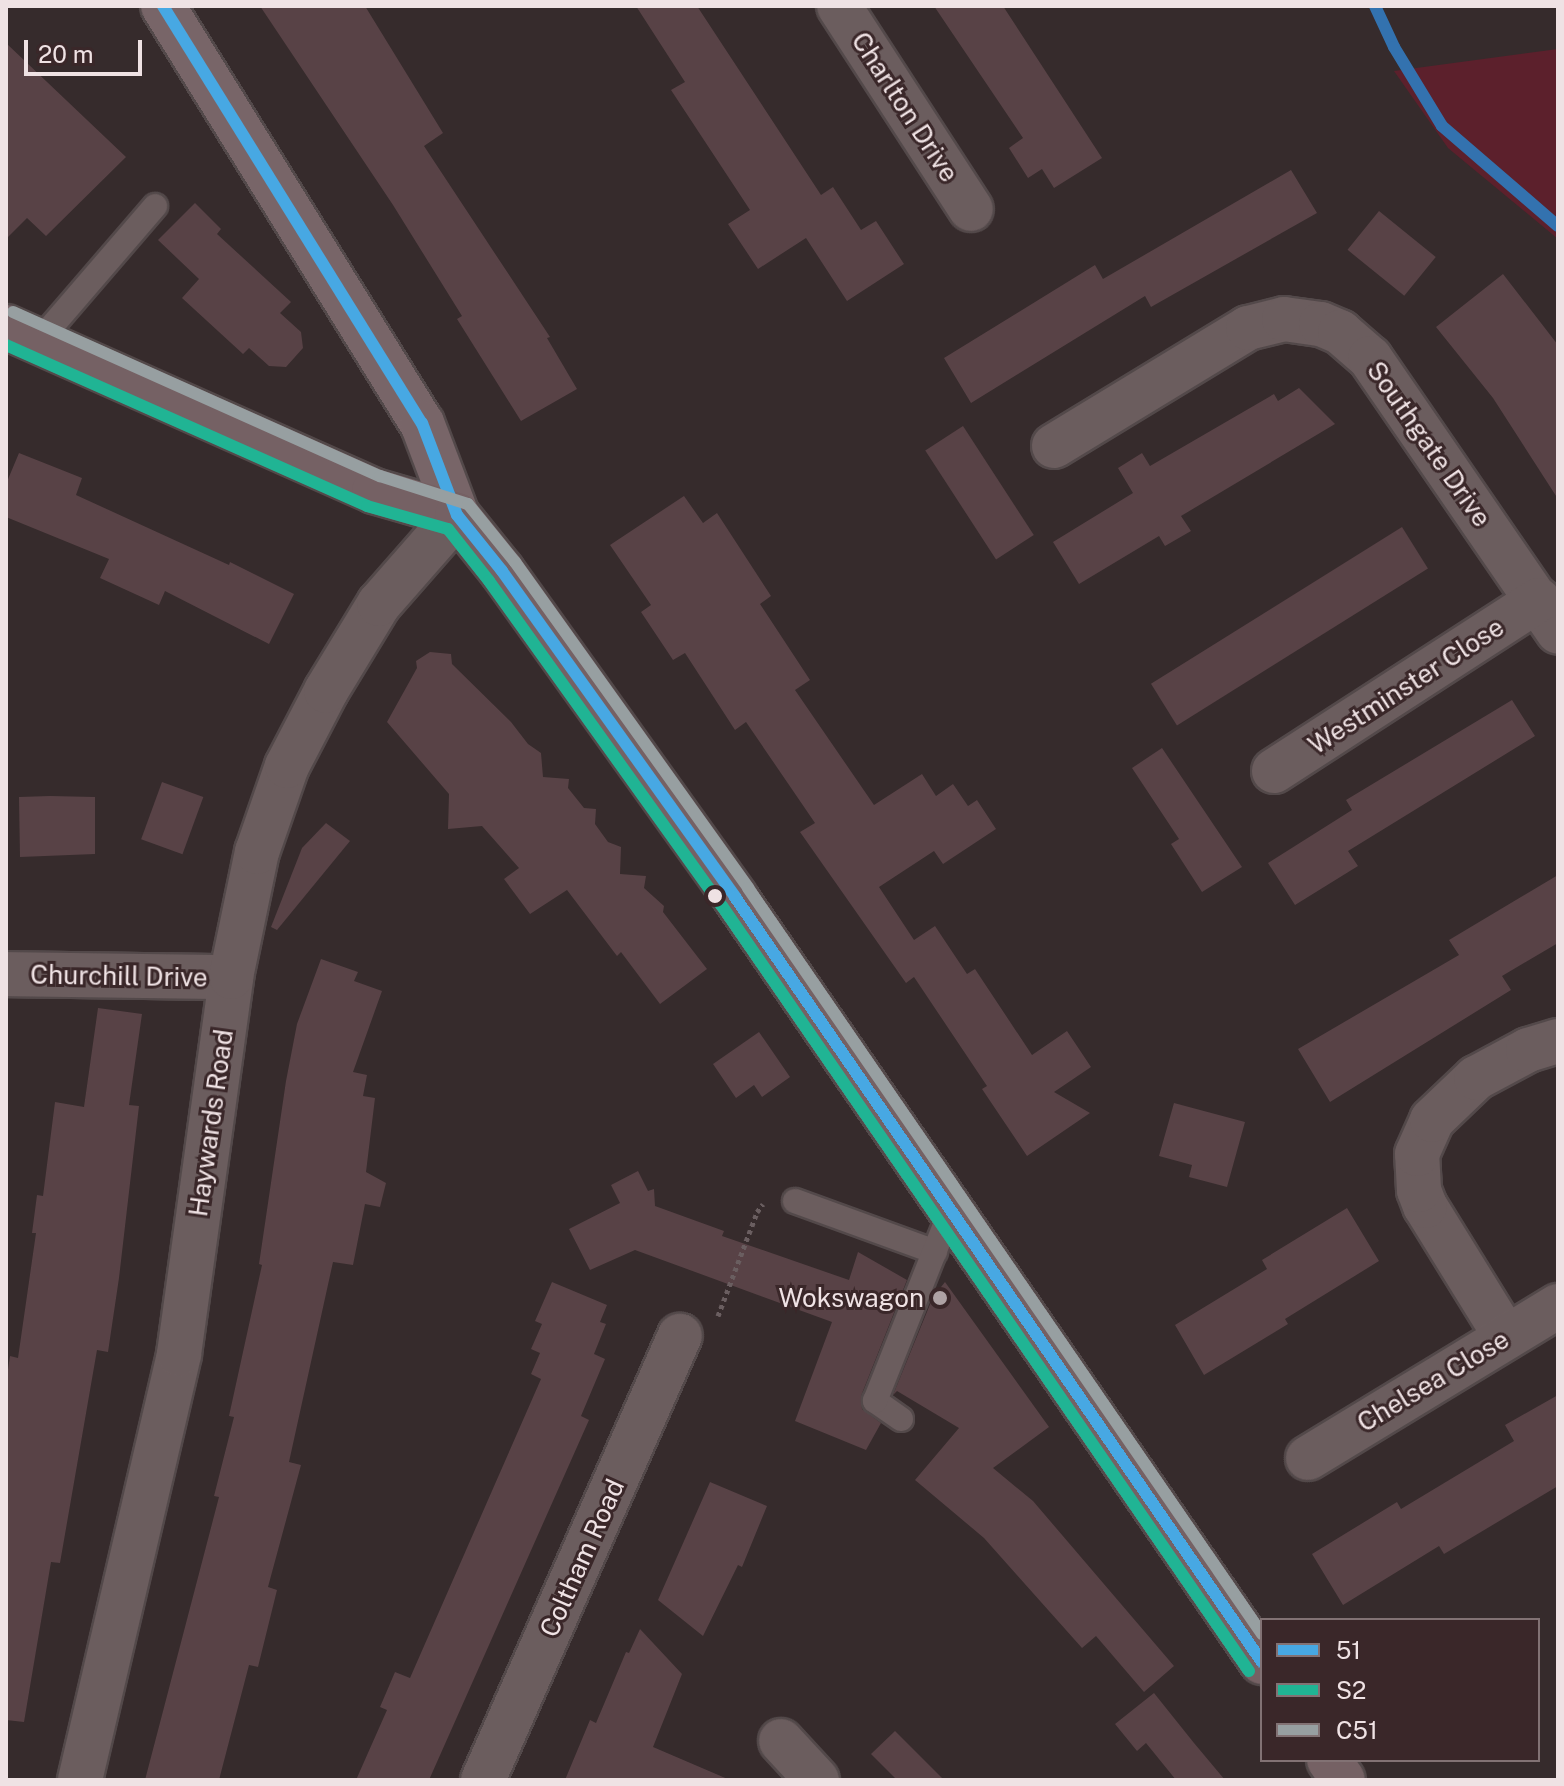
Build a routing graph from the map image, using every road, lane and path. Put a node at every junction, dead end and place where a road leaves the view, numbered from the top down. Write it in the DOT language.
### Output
graph roads {
  1 [pos="163,6"];
  2 [pos="839,6"];
  3 [pos="155,206"];
  4 [pos="971,209"];
  5 [pos="23,334"];
  6 [pos="1054,446"];
  7 [pos="457,515"];
  8 [pos="1548,616"];
  9 [pos="1274,771"];
  10 [pos="6,974"];
  11 [pos="231,977"];
  12 [pos="1558,1041"];
  13 [pos="795,1201"];
  14 [pos="951,1210"];
  15 [pos="935,1252"];
  16 [pos="1558,1306"];
  17 [pos="680,1336"];
  18 [pos="1506,1337"];
  19 [pos="901,1419"];
  20 [pos="1308,1458"];
  21 [pos="1260,1659"];
  22 [pos="781,1741"];
  23 [pos="1330,1762"];
  24 [pos="80,1780"];
  25 [pos="483,1780"];
  26 [pos="817,1780"];
  27 [pos="1343,1780"];
  1 -- 7 [label="main road"];
  2 -- 4 [label="street, Charlton Drive"];
  3 -- 5 [label="lane"];
  5 -- 7 [label="highway"];
  6 -- 8 [label="street, Southgate Drive"];
  7 -- 11 [label="street, Haywards Road"];
  7 -- 14 [label="highway"];
  8 -- 9 [label="street, Westminster Close"];
  10 -- 11 [label="street, Churchill Drive"];
  11 -- 24 [label="street, Haywards Road"];
  12 -- 18 [label="street"];
  13 -- 15 [label="lane"];
  13 -- 17 [label="path"];
  14 -- 15 [label="lane"];
  14 -- 21 [label="highway"];
  15 -- 19 [label="lane"];
  16 -- 18 [label="street, Chelsea Close"];
  17 -- 25 [label="street, Coltham Road"];
  18 -- 20 [label="street, Chelsea Close"];
  22 -- 26 [label="street"];
  23 -- 27 [label="highway"];
}
